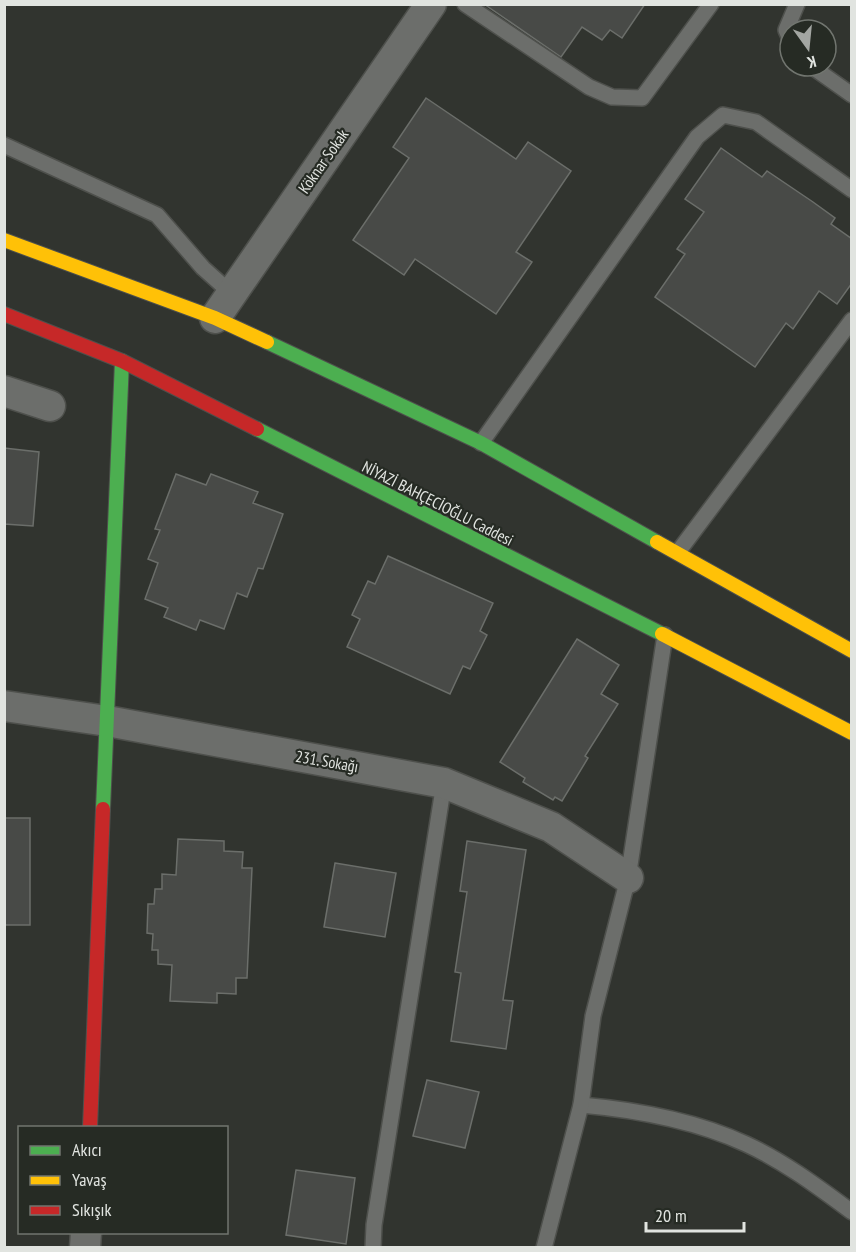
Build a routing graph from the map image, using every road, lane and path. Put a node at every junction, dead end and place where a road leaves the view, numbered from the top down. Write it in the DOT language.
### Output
graph roads {
  1 [pos="431,4"];
  2 [pos="465,4"];
  3 [pos="711,4"];
  4 [pos="797,4"];
  5 [pos="791,18"];
  6 [pos="828,78"];
  7 [pos="852,95"];
  8 [pos="4,145"];
  9 [pos="852,190"];
  10 [pos="4,240"];
  11 [pos="232,294"];
  12 [pos="4,314"];
  13 [pos="215,318"];
  14 [pos="852,320"];
  15 [pos="122,361"];
  16 [pos="4,391"];
  17 [pos="50,406"];
  18 [pos="481,443"];
  19 [pos="678,552"];
  20 [pos="665,635"];
  21 [pos="852,651"];
  22 [pos="4,706"];
  23 [pos="107,721"];
  24 [pos="852,733"];
  25 [pos="444,783"];
  26 [pos="628,878"];
  27 [pos="580,1105"];
  28 [pos="90,1126"];
  29 [pos="852,1212"];
  30 [pos="373,1248"];
  31 [pos="544,1248"];
  1 -- 11 [label="street, Köknar Sokak"];
  2 -- 3 [label="lane"];
  4 -- 5 [label="lane"];
  6 -- 7 [label="lane"];
  8 -- 11 [label="lane"];
  9 -- 18 [label="lane"];
  10 -- 13 [label="main road"];
  11 -- 13 [label="street, Köknar Sokak"];
  12 -- 15 [label="main road, NİYAZİ BAHÇECİOĞLU Caddesi"];
  13 -- 18 [label="main road"];
  14 -- 19 [label="lane"];
  15 -- 20 [label="main road, NİYAZİ BAHÇECİOĞLU Caddesi"];
  15 -- 23 [label="main road"];
  16 -- 17 [label="street"];
  18 -- 19 [label="main road"];
  19 -- 21 [label="main road"];
  20 -- 24 [label="main road, NİYAZİ BAHÇECİOĞLU Caddesi"];
  20 -- 26 [label="lane"];
  22 -- 23 [label="street, 231. Sokağı"];
  23 -- 25 [label="street, 231. Sokağı"];
  23 -- 28 [label="main road"];
  25 -- 26 [label="street, 231. Sokağı"];
  25 -- 30 [label="lane"];
  26 -- 27 [label="lane"];
  27 -- 29 [label="lane"];
  27 -- 31 [label="lane"];
}
